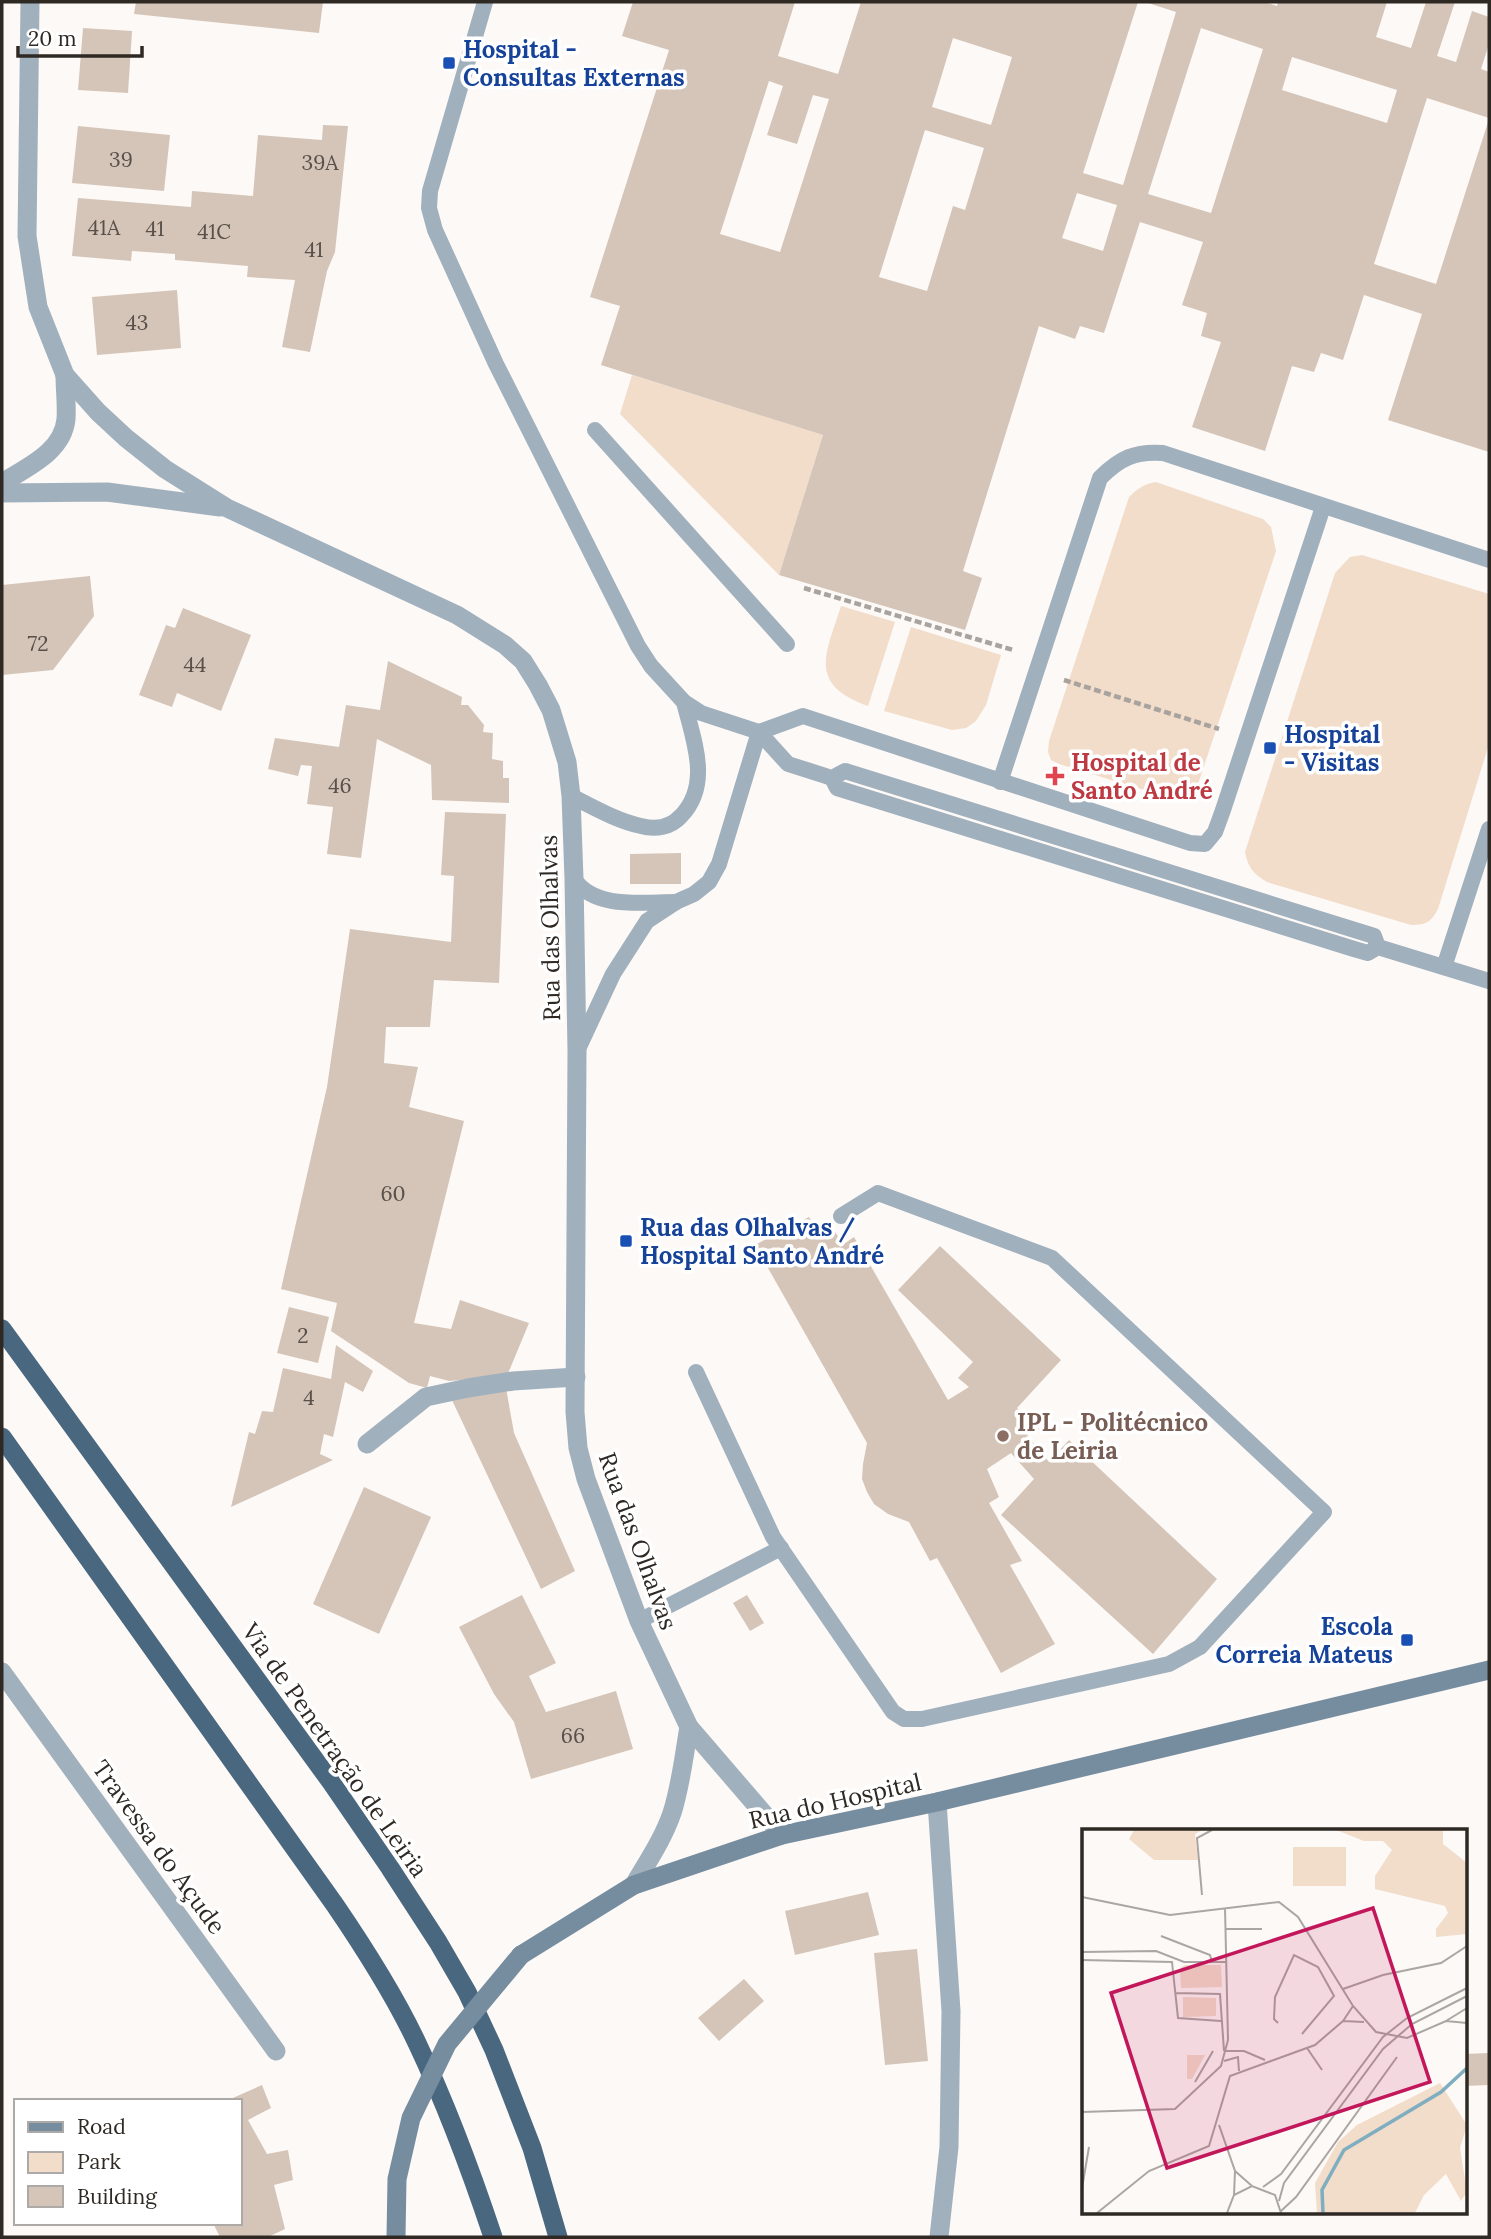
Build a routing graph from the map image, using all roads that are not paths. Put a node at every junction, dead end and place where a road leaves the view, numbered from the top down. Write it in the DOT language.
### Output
graph roads {
  1 [pos="30,2"];
  2 [pos="485,2"];
  3 [pos="65,374"];
  4 [pos="596,430"];
  5 [pos="2,482"];
  6 [pos="2,493"];
  7 [pos="1322,507"];
  8 [pos="227,508"];
  9 [pos="1489,560"];
  10 [pos="787,644"];
  11 [pos="684,702"];
  12 [pos="760,732"];
  13 [pos="1000,782"];
  14 [pos="571,796"];
  15 [pos="1489,829"];
  16 [pos="1484,864"];
  17 [pos="574,879"];
  18 [pos="676,902"];
  19 [pos="1444,967"];
  20 [pos="1489,981"];
  21 [pos="577,1051"];
  22 [pos="841,1216"];
  23 [pos="2,1329"];
  24 [pos="696,1373"];
  25 [pos="576,1377"];
  26 [pos="2,1437"];
  27 [pos="367,1444"];
  28 [pos="781,1548"];
  29 [pos="639,1621"];
  30 [pos="1489,1670"];
  31 [pos="2,1672"];
  32 [pos="689,1727"];
  33 [pos="937,1802"];
  34 [pos="782,1835"];
  35 [pos="634,1885"];
  36 [pos="276,2051"];
  37 [pos="396,2237"];
  38 [pos="493,2237"];
  39 [pos="558,2237"];
  40 [pos="939,2237"];
  1 -- 3 [label="street, Rua das Olhalvas"];
  2 -- 11 [label="lane"];
  3 -- 5 [label="street, Rua das Olhalvas"];
  3 -- 8 [label="street, Rua das Olhalvas"];
  4 -- 10 [label="lane"];
  6 -- 8 [label="street"];
  7 -- 9 [label="lane"];
  7 -- 13 [label="lane"];
  7 -- 13 [label="lane"];
  8 -- 14 [label="street, Rua das Olhalvas"];
  11 -- 12 [label="lane"];
  11 -- 14 [label="lane"];
  12 -- 13 [label="lane"];
  12 -- 18 [label="lane"];
  12 -- 19 [label="lane"];
  14 -- 17 [label="street, Rua das Olhalvas"];
  15 -- 16 [label="lane"];
  16 -- 19 [label="lane"];
  17 -- 18 [label="lane"];
  17 -- 21 [label="street, Rua das Olhalvas"];
  18 -- 21 [label="lane"];
  19 -- 20 [label="lane"];
  21 -- 25 [label="street, Rua das Olhalvas"];
  22 -- 28 [label="lane"];
  23 -- 39 [label="highway, Via de Penetração de Leiria"];
  24 -- 28 [label="lane"];
  25 -- 27 [label="street"];
  25 -- 29 [label="street, Rua das Olhalvas"];
  26 -- 38 [label="highway"];
  28 -- 29 [label="lane"];
  29 -- 32 [label="street, Rua das Olhalvas"];
  30 -- 33 [label="main road, Rua do Hospital"];
  31 -- 36 [label="street, Travessa do Açude"];
  32 -- 34 [label="street, Rua das Olhalvas"];
  32 -- 35 [label="street"];
  33 -- 34 [label="main road, Rua do Hospital"];
  33 -- 40 [label="street"];
  34 -- 35 [label="main road, Rua do Hospital"];
  35 -- 37 [label="main road, Rua do Hospital, bridge"];
}
